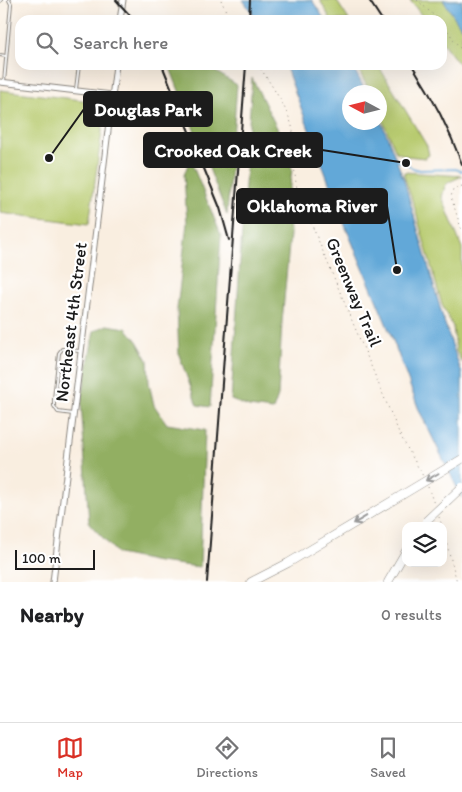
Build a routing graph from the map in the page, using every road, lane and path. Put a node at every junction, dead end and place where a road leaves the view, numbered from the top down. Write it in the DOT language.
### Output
graph roads {
  1 [pos="9,0"];
  2 [pos="123,0"];
  3 [pos="186,0"];
  4 [pos="196,0"];
  5 [pos="221,0"];
  6 [pos="417,0"];
  7 [pos="121,15"];
  8 [pos="228,15"];
  9 [pos="434,15"];
  10 [pos="447,30"];
  11 [pos="462,51"];
  12 [pos="0,55"];
  13 [pos="6,56"];
  14 [pos="78,70"];
  15 [pos="115,70"];
  16 [pos="261,70"];
  17 [pos="2,82"];
  18 [pos="76,91"];
  19 [pos="112,95"];
  20 [pos="462,186"];
  21 [pos="462,231"];
  22 [pos="81,351"];
  23 [pos="73,414"];
  24 [pos="462,460"];
  25 [pos="462,487"];
  26 [pos="427,522"];
  27 [pos="440,522"];
  28 [pos="447,545"];
  29 [pos="402,558"];
  30 [pos="53,581"];
  31 [pos="251,582"];
  32 [pos="388,582"];
  33 [pos="457,582"];
  1 -- 13 [label="lane"];
  2 -- 7 [label="street"];
  3 -- 4 [label="path"];
  5 -- 8 [label="path"];
  6 -- 9 [label="path"];
  10 -- 11 [label="path"];
  12 -- 13 [label="lane"];
  13 -- 17 [label="lane"];
  14 -- 18 [label="lane"];
  15 -- 19 [label="street, Northeast 4th Street"];
  16 -- 27 [label="path, Greenway Trail"];
  17 -- 18 [label="street"];
  18 -- 19 [label="street"];
  19 -- 22 [label="street, Northeast 4th Street"];
  20 -- 21 [label="path"];
  22 -- 23 [label="street, Northeast 4th Street"];
  22 -- 23 [label="lane"];
  23 -- 30 [label="street, Northeast 4th Street"];
  24 -- 31 [label="highway, one-way, bridge"];
  25 -- 26 [label="highway, bridge"];
  28 -- 33 [label="path"];
  29 -- 32 [label="highway"];
}
